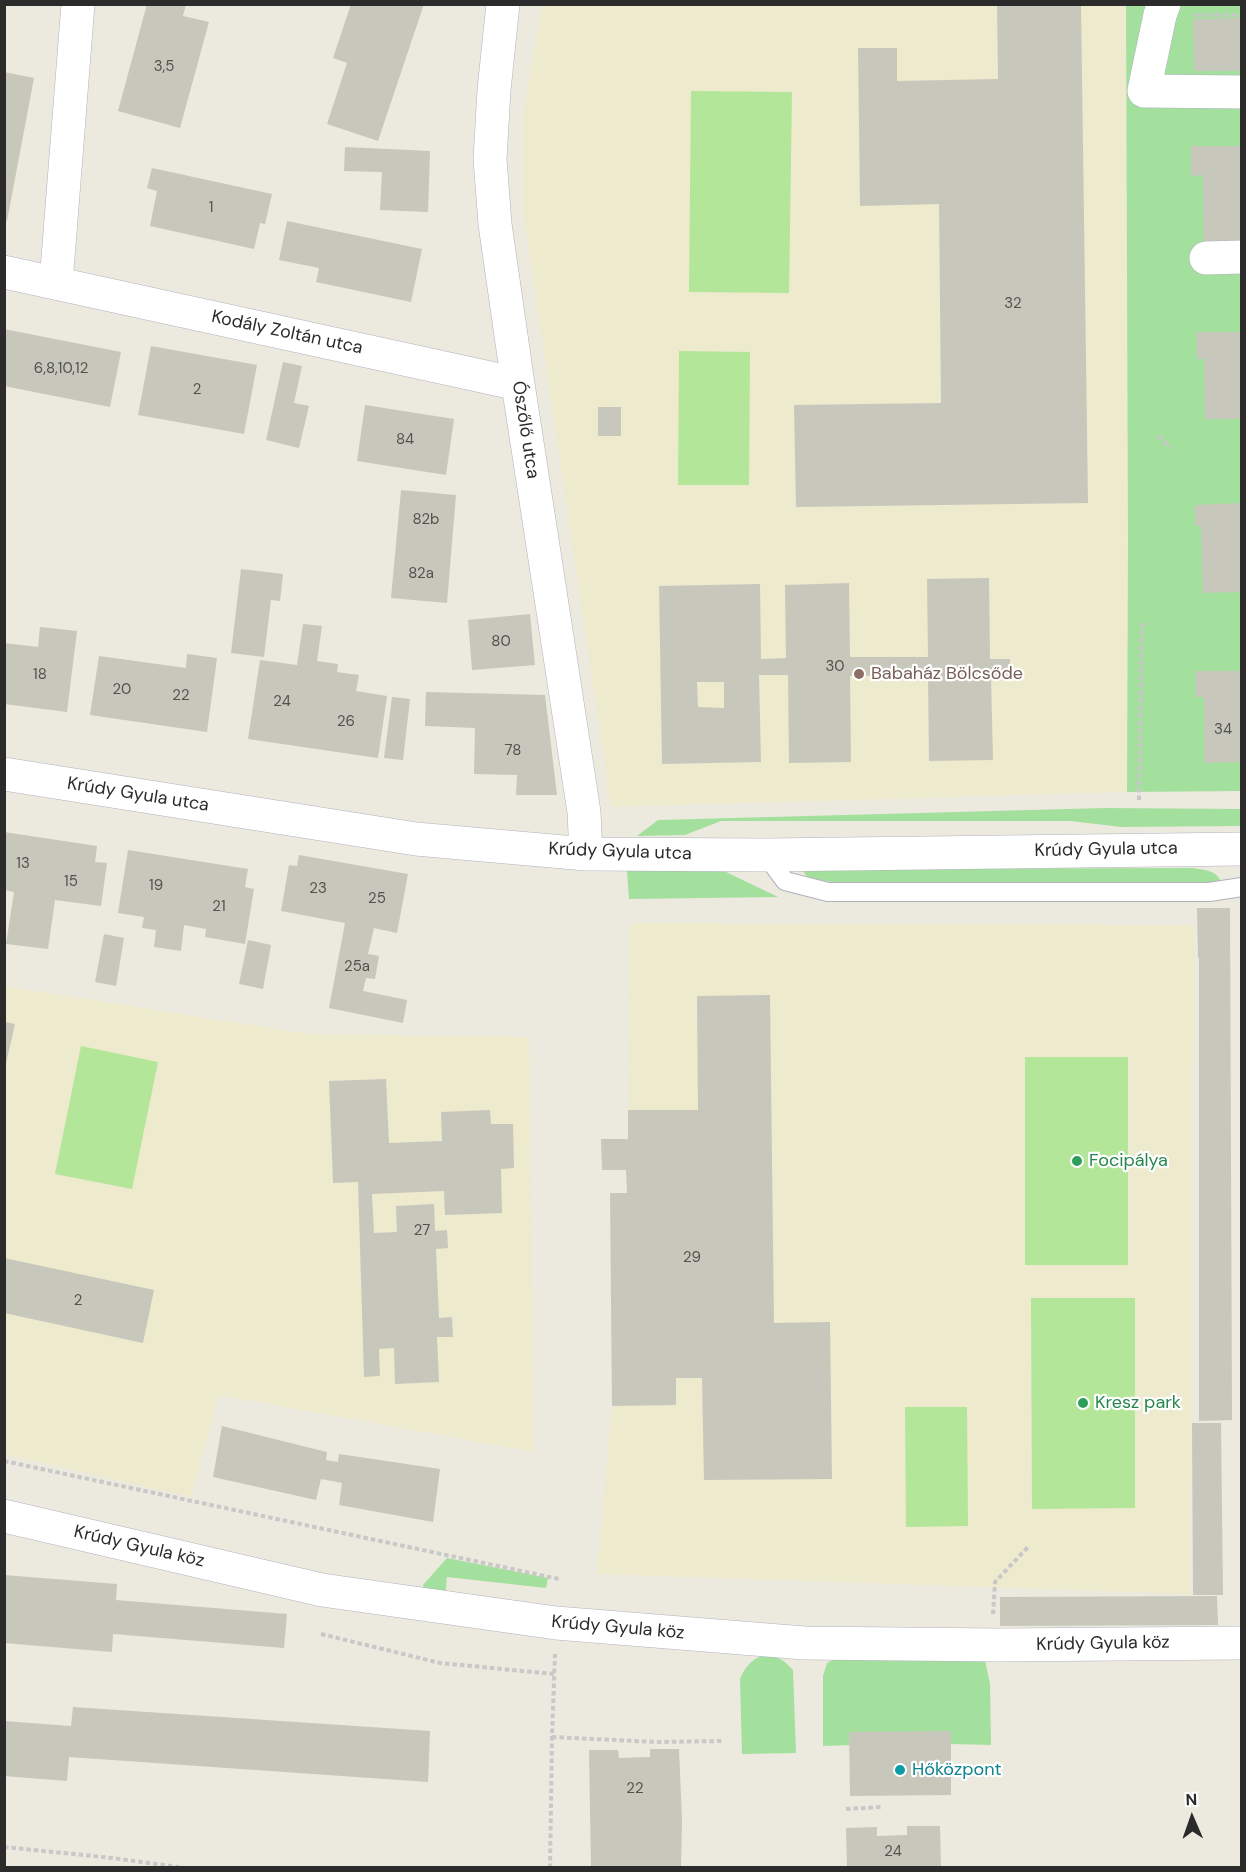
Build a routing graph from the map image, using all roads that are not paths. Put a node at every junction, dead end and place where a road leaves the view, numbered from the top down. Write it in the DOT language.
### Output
graph roads {
  1 [pos="78,4"];
  2 [pos="503,4"];
  3 [pos="1162,10"];
  4 [pos="1242,92"];
  5 [pos="1242,257"];
  6 [pos="1206,258"];
  7 [pos="4,273"];
  8 [pos="56,283"];
  9 [pos="518,384"];
  10 [pos="4,774"];
  11 [pos="1242,849"];
  12 [pos="586,854"];
  13 [pos="766,855"];
  14 [pos="1242,886"];
  15 [pos="4,1516"];
  16 [pos="1242,1643"];
  1 -- 8 [label="street"];
  2 -- 9 [label="street, Ószőlő utca"];
  3 -- 4 [label="street"];
  5 -- 6 [label="street"];
  7 -- 8 [label="street, Kodály Zoltán utca"];
  8 -- 9 [label="street, Kodály Zoltán utca"];
  9 -- 12 [label="street, Ószőlő utca"];
  10 -- 12 [label="street, Krúdy Gyula utca"];
  11 -- 13 [label="street, Krúdy Gyula utca"];
  12 -- 13 [label="street, Krúdy Gyula utca"];
  13 -- 14 [label="lane"];
  15 -- 16 [label="street, Krúdy Gyula köz"];
}
